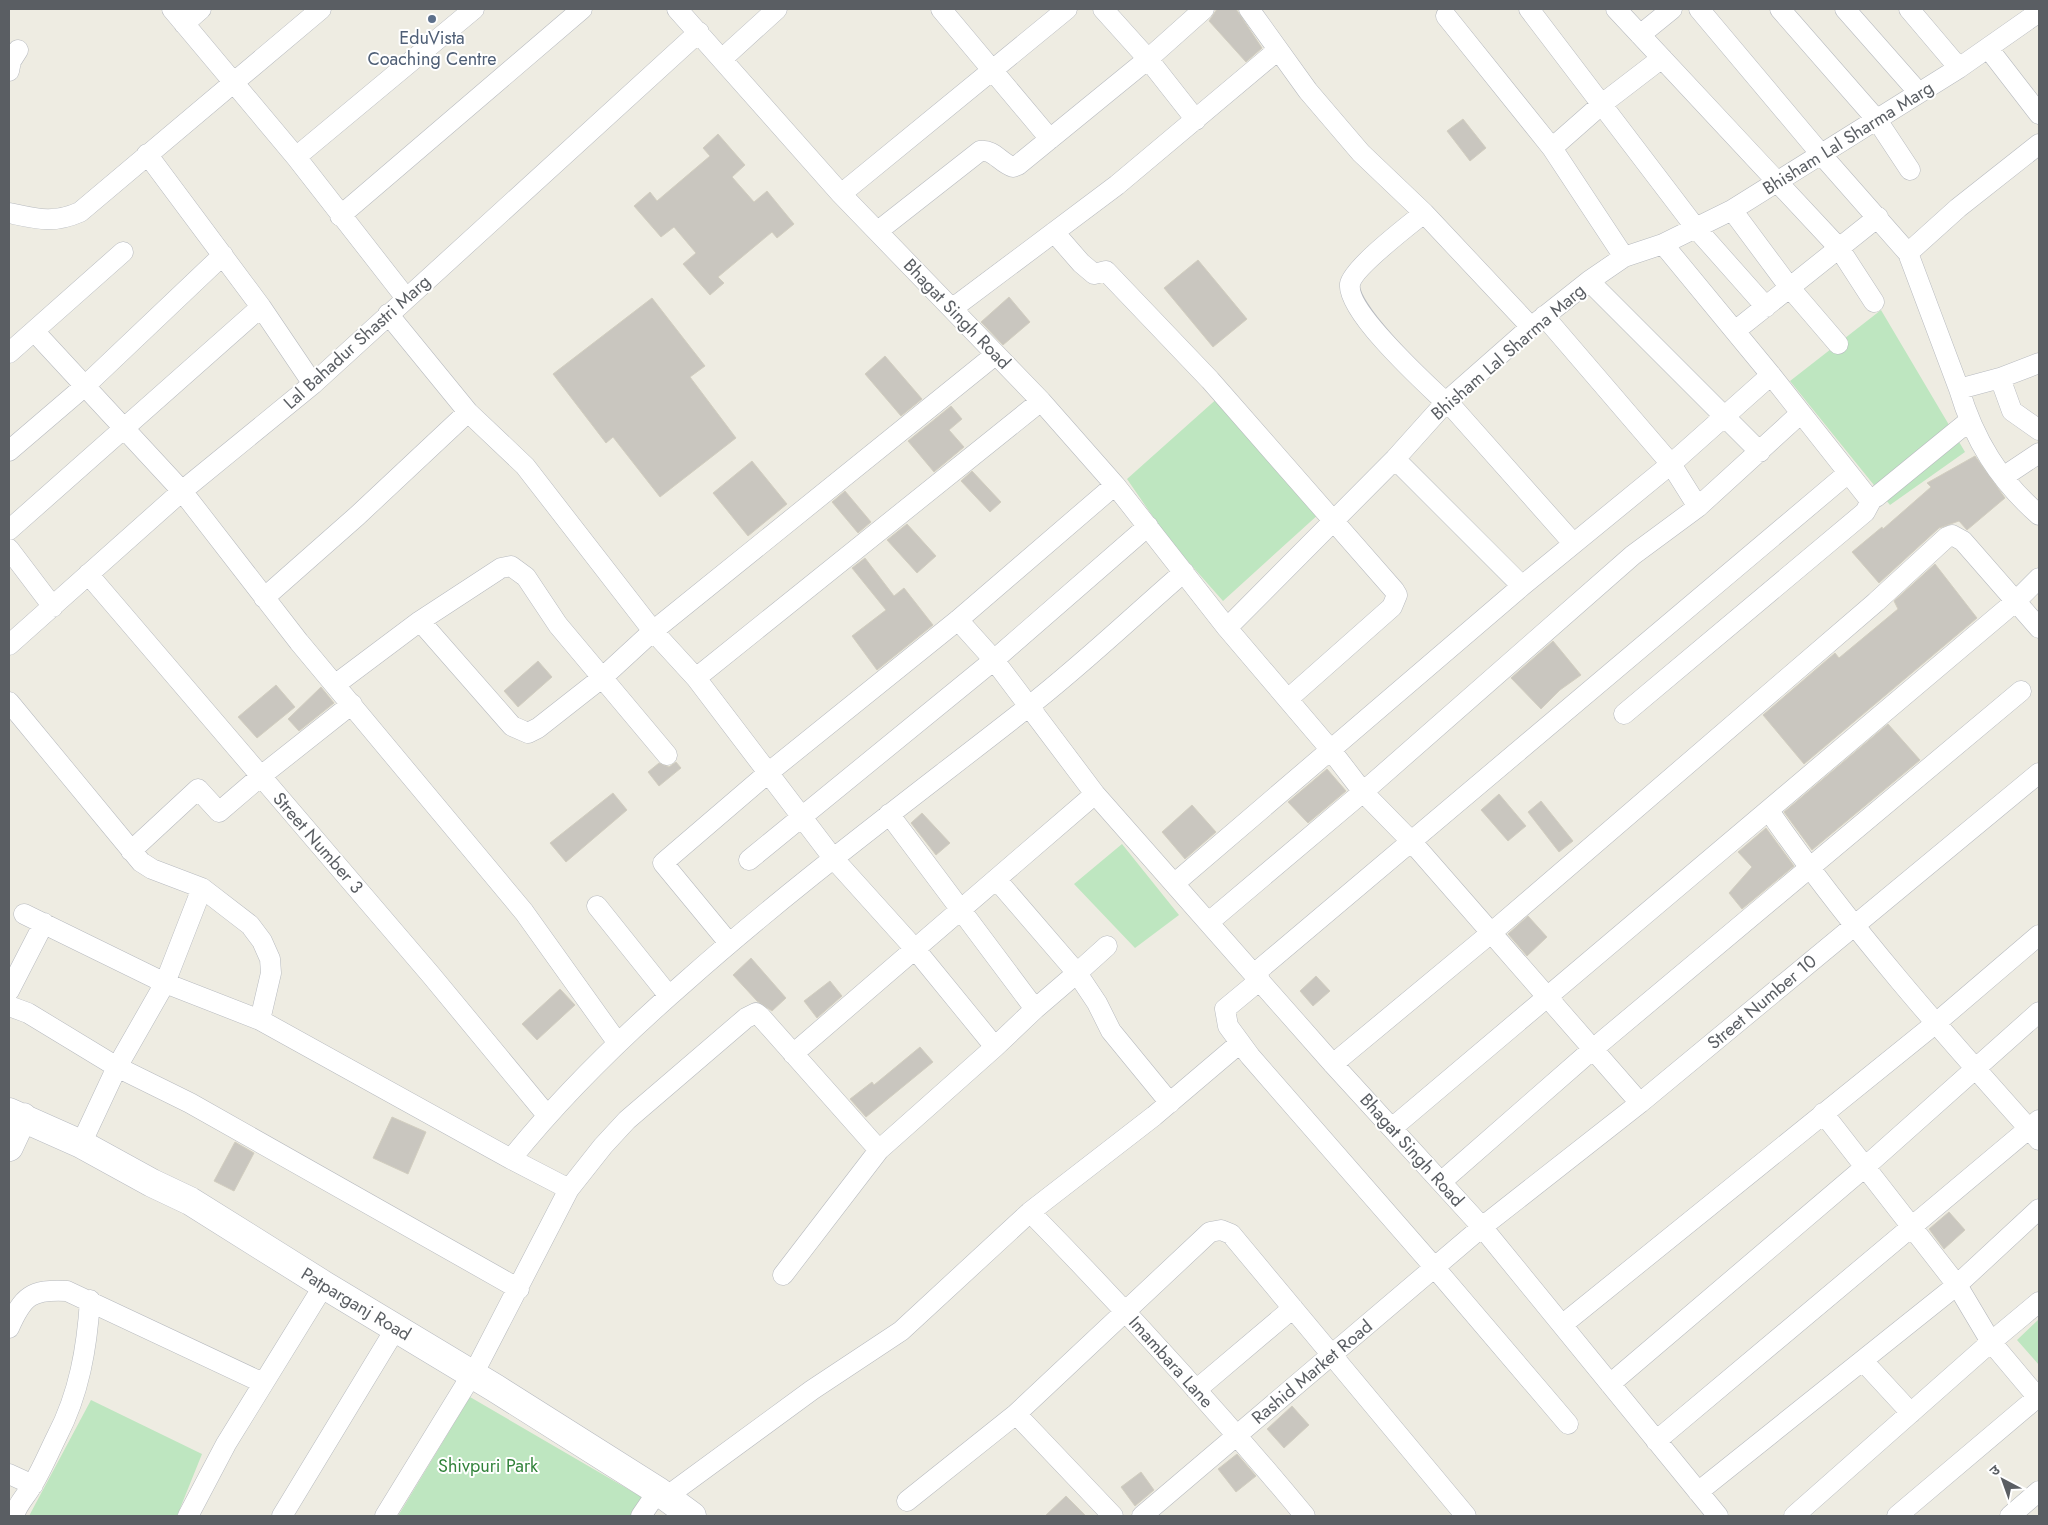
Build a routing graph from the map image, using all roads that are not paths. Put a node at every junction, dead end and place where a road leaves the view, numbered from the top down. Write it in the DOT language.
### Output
graph roads {
  1 [pos="201,9"];
  2 [pos="321,9"];
  3 [pos="474,9"];
  4 [pos="582,9"];
  5 [pos="677,9"];
  6 [pos="777,9"];
  7 [pos="941,9"];
  8 [pos="1103,9"];
  9 [pos="1204,9"];
  10 [pos="1249,9"];
  11 [pos="1529,9"];
  12 [pos="1616,9"];
  13 [pos="1672,9"];
  14 [pos="1699,9"];
  15 [pos="1780,9"];
  16 [pos="1845,9"];
  17 [pos="1909,9"];
  18 [pos="1056,12"];
  19 [pos="2039,12"];
  20 [pos="178,16"];
  21 [pos="1446,16"];
  22 [pos="699,32"];
  23 [pos="1640,35"];
  24 [pos="1988,48"];
  25 [pos="18,50"];
  26 [pos="1278,50"];
  27 [pos="1662,58"];
  28 [pos="722,59"];
  29 [pos="1148,59"];
  30 [pos="1959,68"];
  31 [pos="993,69"];
  32 [pos="9,71"];
  33 [pos="233,83"];
  34 [pos="1920,93"];
  35 [pos="1602,104"];
  36 [pos="2039,114"];
  37 [pos="1196,120"];
  38 [pos="1877,120"];
  39 [pos="1050,139"];
  40 [pos="2039,144"];
  41 [pos="1552,148"];
  42 [pos="1820,153"];
  43 [pos="147,154"];
  44 [pos="296,157"];
  45 [pos="1910,170"];
  46 [pos="1778,181"];
  47 [pos="841,194"];
  48 [pos="1732,210"];
  49 [pos="9,213"];
  50 [pos="1424,213"];
  51 [pos="340,216"];
  52 [pos="1878,217"];
  53 [pos="1695,227"];
  54 [pos="878,231"];
  55 [pos="1054,232"];
  56 [pos="1663,244"];
  57 [pos="1839,248"];
  58 [pos="123,252"];
  59 [pos="1908,254"];
  60 [pos="223,255"];
  61 [pos="1624,257"];
  62 [pos="1590,281"];
  63 [pos="1790,288"];
  64 [pos="406,298"];
  65 [pos="1874,302"];
  66 [pos="261,307"];
  67 [pos="1766,307"];
  68 [pos="953,308"];
  69 [pos="388,314"];
  70 [pos="1537,322"];
  71 [pos="34,331"];
  72 [pos="1735,331"];
  73 [pos="1838,344"];
  74 [pos="9,353"];
  75 [pos="995,354"];
  76 [pos="2039,363"];
  77 [pos="1771,375"];
  78 [pos="2000,378"];
  79 [pos="313,384"];
  80 [pos="85,386"];
  81 [pos="1959,389"];
  82 [pos="1447,401"];
  83 [pos="1041,402"];
  84 [pos="468,412"];
  85 [pos="1801,413"];
  86 [pos="1723,416"];
  87 [pos="1969,421"];
  88 [pos="123,429"];
  89 [pos="2039,430"];
  90 [pos="9,451"];
  91 [pos="1760,452"];
  92 [pos="2039,453"];
  93 [pos="1395,459"];
  94 [pos="1671,464"];
  95 [pos="1848,473"];
  96 [pos="2003,476"];
  97 [pos="1115,485"];
  98 [pos="182,491"];
  99 [pos="1872,499"];
  100 [pos="1698,507"];
  101 [pos="2039,515"];
  102 [pos="1333,519"];
  103 [pos="1148,526"];
  104 [pos="9,530"];
  105 [pos="1573,543"];
  106 [pos="9,548"];
  107 [pos="1184,572"];
  108 [pos="88,574"];
  109 [pos="2039,578"];
  110 [pos="1522,586"];
  111 [pos="264,598"];
  112 [pos="2016,601"];
  113 [pos="53,607"];
  114 [pos="958,620"];
  115 [pos="420,621"];
  116 [pos="1227,628"];
  117 [pos="2039,628"];
  118 [pos="653,631"];
  119 [pos="10,642"];
  120 [pos="994,660"];
  121 [pos="603,677"];
  122 [pos="696,678"];
  123 [pos="336,684"];
  124 [pos="2021,691"];
  125 [pos="1288,700"];
  126 [pos="9,702"];
  127 [pos="352,704"];
  128 [pos="1030,706"];
  129 [pos="1624,714"];
  130 [pos="1330,749"];
  131 [pos="667,755"];
  132 [pos="2039,773"];
  133 [pos="768,774"];
  134 [pos="260,776"];
  135 [pos="1363,792"];
  136 [pos="1095,794"];
  137 [pos="1769,812"];
  138 [pos="889,814"];
  139 [pos="802,818"];
  140 [pos="1411,841"];
  141 [pos="132,851"];
  142 [pos="832,858"];
  143 [pos="749,860"];
  144 [pos="1810,870"];
  145 [pos="996,879"];
  146 [pos="1175,883"];
  147 [pos="202,888"];
  148 [pos="597,906"];
  149 [pos="962,910"];
  150 [pos="24,914"];
  151 [pos="1209,922"];
  152 [pos="44,923"];
  153 [pos="1855,924"];
  154 [pos="1491,933"];
  155 [pos="2039,935"];
  156 [pos="729,943"];
  157 [pos="1107,946"];
  158 [pos="914,949"];
  159 [pos="1077,973"];
  160 [pos="1257,977"];
  161 [pos="165,983"];
  162 [pos="9,991"];
  163 [pos="669,996"];
  164 [pos="1548,997"];
  165 [pos="9,1006"];
  166 [pos="1035,1009"];
  167 [pos="2039,1012"];
  168 [pos="260,1020"];
  169 [pos="1936,1023"];
  170 [pos="617,1042"];
  171 [pos="1240,1044"];
  172 [pos="995,1047"];
  173 [pos="1593,1049"];
  174 [pos="793,1054"];
  175 [pos="1334,1064"];
  176 [pos="117,1067"];
  177 [pos="1975,1070"];
  178 [pos="1170,1103"];
  179 [pos="1640,1103"];
  180 [pos="1823,1113"];
  181 [pos="546,1114"];
  182 [pos="16,1115"];
  183 [pos="1392,1128"];
  184 [pos="2036,1130"];
  185 [pos="81,1144"];
  186 [pos="9,1147"];
  187 [pos="879,1150"];
  188 [pos="510,1159"];
  189 [pos="1865,1167"];
  190 [pos="1441,1182"];
  191 [pos="569,1190"];
  192 [pos="2039,1209"];
  193 [pos="1030,1212"];
  194 [pos="1912,1226"];
  195 [pos="1482,1227"];
  196 [pos="1435,1268"];
  197 [pos="783,1275"];
  198 [pos="324,1285"];
  199 [pos="1957,1285"];
  200 [pos="519,1289"];
  201 [pos="90,1300"];
  202 [pos="2039,1302"];
  203 [pos="1293,1308"];
  204 [pos="1124,1310"];
  205 [pos="1562,1325"];
  206 [pos="9,1328"];
  207 [pos="396,1328"];
  208 [pos="1991,1342"];
  209 [pos="1332,1356"];
  210 [pos="1862,1361"];
  211 [pos="471,1374"];
  212 [pos="263,1383"];
  213 [pos="1610,1384"];
  214 [pos="1196,1390"];
  215 [pos="2039,1397"];
  216 [pos="1911,1413"];
  217 [pos="1016,1414"];
  218 [pos="1568,1424"];
  219 [pos="1237,1435"];
  220 [pos="1656,1441"];
  221 [pos="9,1474"];
  222 [pos="33,1485"];
  223 [pos="2039,1491"];
  224 [pos="1698,1492"];
  225 [pos="662,1494"];
  226 [pos="907,1501"];
  227 [pos="14,1516"];
  228 [pos="188,1516"];
  229 [pos="282,1516"];
  230 [pos="385,1516"];
  231 [pos="641,1516"];
  232 [pos="692,1516"];
  233 [pos="1113,1516"];
  234 [pos="1142,1516"];
  235 [pos="1305,1516"];
  236 [pos="1466,1516"];
  237 [pos="1718,1516"];
  238 [pos="1794,1516"];
  239 [pos="1897,1516"];
  240 [pos="2010,1516"];
  1 -- 20 [label="street"];
  2 -- 33 [label="street"];
  3 -- 44 [label="street"];
  4 -- 51 [label="street"];
  5 -- 22 [label="street, Bhagat Singh Road"];
  6 -- 28 [label="street"];
  7 -- 31 [label="street"];
  8 -- 29 [label="street"];
  9 -- 29 [label="street"];
  10 -- 26 [label="street"];
  11 -- 35 [label="street"];
  12 -- 23 [label="street"];
  13 -- 23 [label="street"];
  14 -- 42 [label="street"];
  15 -- 38 [label="street"];
  16 -- 34 [label="street"];
  17 -- 30 [label="street"];
  18 -- 31 [label="street"];
  19 -- 24 [label="street, Bhisham Lal Sharma Marg"];
  20 -- 33 [label="street"];
  21 -- 41 [label="street"];
  22 -- 28 [label="street, Bhagat Singh Road"];
  22 -- 64 [label="street, Lal Bahadur Shastri Marg"];
  23 -- 27 [label="street"];
  24 -- 30 [label="street, Bhisham Lal Sharma Marg"];
  24 -- 36 [label="street"];
  25 -- 32 [label="street"];
  26 -- 37 [label="street"];
  26 -- 50 [label="street"];
  27 -- 35 [label="street"];
  27 -- 46 [label="street"];
  28 -- 47 [label="street, Bhagat Singh Road"];
  29 -- 37 [label="street"];
  29 -- 39 [label="street"];
  30 -- 34 [label="street, Bhisham Lal Sharma Marg"];
  31 -- 39 [label="street"];
  31 -- 47 [label="street"];
  33 -- 43 [label="street"];
  33 -- 44 [label="street"];
  34 -- 38 [label="street, Bhisham Lal Sharma Marg"];
  35 -- 41 [label="street"];
  35 -- 53 [label="street"];
  37 -- 55 [label="street"];
  38 -- 42 [label="street, Bhisham Lal Sharma Marg"];
  38 -- 45 [label="street"];
  39 -- 54 [label="street"];
  40 -- 59 [label="street"];
  41 -- 61 [label="street"];
  42 -- 46 [label="street, Bhisham Lal Sharma Marg"];
  42 -- 52 [label="street"];
  43 -- 49 [label="street"];
  43 -- 60 [label="street"];
  44 -- 51 [label="street"];
  46 -- 48 [label="street, Bhisham Lal Sharma Marg"];
  46 -- 57 [label="street"];
  47 -- 54 [label="street, Bhagat Singh Road"];
  48 -- 53 [label="street, Bhisham Lal Sharma Marg"];
  48 -- 63 [label="street"];
  50 -- 70 [label="street"];
  50 -- 82 [label="street"];
  51 -- 64 [label="street"];
  52 -- 57 [label="street"];
  52 -- 59 [label="street"];
  53 -- 56 [label="street, Bhisham Lal Sharma Marg"];
  53 -- 67 [label="street"];
  54 -- 68 [label="street, Bhagat Singh Road"];
  55 -- 68 [label="street"];
  55 -- 102 [label="street"];
  56 -- 61 [label="street, Bhisham Lal Sharma Marg"];
  56 -- 72 [label="street"];
  57 -- 63 [label="street"];
  57 -- 65 [label="street"];
  58 -- 71 [label="street"];
  59 -- 81 [label="street"];
  60 -- 66 [label="street"];
  60 -- 80 [label="street"];
  61 -- 62 [label="street, Bhisham Lal Sharma Marg"];
  62 -- 70 [label="street, Bhisham Lal Sharma Marg"];
  62 -- 86 [label="street"];
  63 -- 67 [label="street"];
  63 -- 73 [label="street"];
  64 -- 69 [label="street, Lal Bahadur Shastri Marg"];
  66 -- 79 [label="street"];
  66 -- 88 [label="street"];
  67 -- 72 [label="street"];
  68 -- 75 [label="street, Bhagat Singh Road"];
  69 -- 79 [label="street, Lal Bahadur Shastri Marg"];
  69 -- 84 [label="street"];
  70 -- 82 [label="street, Bhisham Lal Sharma Marg"];
  70 -- 94 [label="street"];
  71 -- 74 [label="street"];
  71 -- 80 [label="street"];
  72 -- 77 [label="street"];
  75 -- 83 [label="street, Bhagat Singh Road"];
  75 -- 118 [label="street"];
  76 -- 78 [label="street"];
  77 -- 85 [label="street"];
  77 -- 86 [label="street"];
  78 -- 81 [label="street"];
  78 -- 89 [label="street"];
  79 -- 98 [label="street, Lal Bahadur Shastri Marg"];
  80 -- 88 [label="street"];
  80 -- 90 [label="street"];
  81 -- 87 [label="street"];
  82 -- 93 [label="street, Bhisham Lal Sharma Marg"];
  82 -- 105 [label="street"];
  83 -- 97 [label="street, Bhagat Singh Road"];
  83 -- 122 [label="street"];
  84 -- 111 [label="street"];
  84 -- 118 [label="street"];
  85 -- 91 [label="street"];
  85 -- 95 [label="street"];
  86 -- 91 [label="street"];
  86 -- 94 [label="street"];
  87 -- 96 [label="street"];
  87 -- 99 [label="street"];
  88 -- 98 [label="street"];
  88 -- 104 [label="street"];
  91 -- 100 [label="street"];
  92 -- 96 [label="street"];
  93 -- 102 [label="street, Bhisham Lal Sharma Marg"];
  93 -- 110 [label="street"];
  94 -- 100 [label="street"];
  94 -- 105 [label="street"];
  95 -- 99 [label="street"];
  95 -- 140 [label="street"];
  96 -- 101 [label="street"];
  97 -- 103 [label="street, Bhagat Singh Road"];
  97 -- 114 [label="street"];
  98 -- 108 [label="street, Lal Bahadur Shastri Marg"];
  98 -- 111 [label="street"];
  99 -- 129 [label="street"];
  100 -- 135 [label="street"];
  102 -- 116 [label="street, Bhisham Lal Sharma Marg"];
  102 -- 125 [label="street"];
  103 -- 107 [label="street, Bhagat Singh Road"];
  103 -- 120 [label="street"];
  105 -- 110 [label="street"];
  106 -- 113 [label="street"];
  107 -- 116 [label="street, Bhagat Singh Road"];
  107 -- 128 [label="street"];
  108 -- 113 [label="street, Lal Bahadur Shastri Marg"];
  108 -- 134 [label="street, Street Number 3"];
  109 -- 112 [label="street"];
  110 -- 130 [label="street"];
  111 -- 123 [label="street"];
  112 -- 117 [label="street"];
  112 -- 137 [label="street"];
  112 -- 154 [label="street"];
  113 -- 119 [label="street, Lal Bahadur Shastri Marg"];
  114 -- 120 [label="street, Bhagat Singh Road"];
  114 -- 133 [label="street"];
  115 -- 121 [label="street"];
  115 -- 121 [label="street"];
  115 -- 123 [label="street"];
  116 -- 125 [label="street, Bhagat Singh Road"];
  118 -- 121 [label="street"];
  118 -- 122 [label="street"];
  120 -- 128 [label="street, Bhagat Singh Road"];
  120 -- 139 [label="street"];
  121 -- 131 [label="street"];
  122 -- 133 [label="street"];
  123 -- 127 [label="street"];
  124 -- 144 [label="street"];
  125 -- 130 [label="street, Bhagat Singh Road"];
  126 -- 141 [label="street"];
  127 -- 134 [label="street"];
  127 -- 170 [label="street"];
  128 -- 136 [label="street, Bhagat Singh Road"];
  128 -- 138 [label="street"];
  130 -- 135 [label="street, Bhagat Singh Road"];
  130 -- 146 [label="street"];
  132 -- 153 [label="street, Street Number 10"];
  133 -- 139 [label="street"];
  133 -- 156 [label="street"];
  134 -- 141 [label="street"];
  134 -- 181 [label="street, Street Number 3"];
  135 -- 140 [label="street, Bhagat Singh Road"];
  135 -- 151 [label="street"];
  136 -- 145 [label="street"];
  136 -- 146 [label="street, Bhagat Singh Road"];
  137 -- 144 [label="street"];
  137 -- 164 [label="street"];
  138 -- 142 [label="street"];
  138 -- 149 [label="street"];
  139 -- 142 [label="street"];
  139 -- 143 [label="street"];
  140 -- 154 [label="street, Bhagat Singh Road"];
  140 -- 160 [label="street"];
  141 -- 147 [label="street"];
  142 -- 156 [label="street"];
  142 -- 158 [label="street"];
  144 -- 153 [label="street"];
  144 -- 173 [label="street"];
  145 -- 149 [label="street"];
  145 -- 159 [label="street"];
  146 -- 151 [label="street, Bhagat Singh Road"];
  147 -- 161 [label="street"];
  147 -- 168 [label="street"];
  148 -- 163 [label="street"];
  149 -- 158 [label="street"];
  149 -- 166 [label="street"];
  150 -- 152 [label="street"];
  151 -- 160 [label="street, Bhagat Singh Road"];
  152 -- 161 [label="street"];
  152 -- 162 [label="street"];
  153 -- 169 [label="street"];
  153 -- 179 [label="street, Street Number 10"];
  154 -- 164 [label="street, Bhagat Singh Road"];
  154 -- 175 [label="street"];
  155 -- 169 [label="street"];
  156 -- 163 [label="street"];
  157 -- 159 [label="street"];
  158 -- 172 [label="street"];
  158 -- 174 [label="street"];
  159 -- 166 [label="street"];
  159 -- 178 [label="street"];
  160 -- 171 [label="street"];
  160 -- 175 [label="street, Bhagat Singh Road"];
  161 -- 168 [label="street"];
  161 -- 176 [label="street"];
  163 -- 170 [label="street"];
  164 -- 173 [label="street, Bhagat Singh Road"];
  164 -- 183 [label="street"];
  165 -- 176 [label="street"];
  166 -- 172 [label="street"];
  167 -- 177 [label="street"];
  168 -- 188 [label="street"];
  169 -- 177 [label="street"];
  169 -- 180 [label="street"];
  170 -- 181 [label="street"];
  171 -- 178 [label="street"];
  171 -- 196 [label="street"];
  172 -- 187 [label="street"];
  173 -- 179 [label="street, Bhagat Singh Road"];
  173 -- 190 [label="street"];
  174 -- 187 [label="street"];
  174 -- 191 [label="street"];
  175 -- 183 [label="street, Bhagat Singh Road"];
  176 -- 185 [label="street"];
  176 -- 200 [label="street"];
  177 -- 184 [label="street"];
  177 -- 189 [label="street"];
  178 -- 193 [label="street"];
  179 -- 195 [label="street, Street Number 10"];
  180 -- 189 [label="street"];
  180 -- 205 [label="street"];
  181 -- 188 [label="street"];
  182 -- 185 [label="street, Patparganj Road"];
  182 -- 186 [label="street"];
  183 -- 190 [label="street, Bhagat Singh Road"];
  184 -- 194 [label="street"];
  185 -- 198 [label="street, Patparganj Road"];
  187 -- 197 [label="street"];
  188 -- 191 [label="street"];
  189 -- 194 [label="street"];
  189 -- 213 [label="street"];
  190 -- 195 [label="street, Bhagat Singh Road"];
  191 -- 200 [label="street"];
  192 -- 199 [label="street"];
  193 -- 204 [label="street, Imambara Lane"];
  193 -- 225 [label="street"];
  194 -- 199 [label="street"];
  194 -- 220 [label="street"];
  195 -- 196 [label="street, Rashid Market Road"];
  195 -- 205 [label="street, Bhagat Singh Road"];
  196 -- 209 [label="street, Rashid Market Road"];
  196 -- 218 [label="street"];
  198 -- 207 [label="street, Patparganj Road"];
  198 -- 212 [label="street"];
  199 -- 208 [label="street"];
  199 -- 210 [label="street"];
  200 -- 211 [label="street"];
  201 -- 206 [label="street"];
  201 -- 212 [label="street"];
  201 -- 222 [label="street"];
  202 -- 208 [label="street"];
  203 -- 204 [label="street"];
  203 -- 209 [label="street"];
  203 -- 214 [label="street"];
  204 -- 214 [label="street, Imambara Lane"];
  204 -- 217 [label="street"];
  205 -- 213 [label="street, Bhagat Singh Road"];
  207 -- 211 [label="street, Patparganj Road"];
  207 -- 229 [label="street"];
  208 -- 215 [label="street"];
  208 -- 216 [label="street"];
  209 -- 219 [label="street, Rashid Market Road"];
  209 -- 236 [label="street"];
  210 -- 216 [label="street"];
  210 -- 224 [label="street"];
  211 -- 225 [label="street, Patparganj Road"];
  211 -- 230 [label="street"];
  212 -- 228 [label="street"];
  213 -- 220 [label="street, Bhagat Singh Road"];
  214 -- 219 [label="street, Imambara Lane"];
  215 -- 239 [label="street"];
  216 -- 238 [label="street"];
  217 -- 226 [label="street"];
  217 -- 233 [label="street"];
  219 -- 234 [label="street, Rashid Market Road"];
  219 -- 235 [label="street, Imambara Lane"];
  220 -- 224 [label="street, Bhagat Singh Road"];
  221 -- 222 [label="street"];
  222 -- 227 [label="street"];
  223 -- 240 [label="street"];
  224 -- 237 [label="street, Bhagat Singh Road"];
  225 -- 231 [label="street"];
  225 -- 232 [label="street, Patparganj Road"];
}
